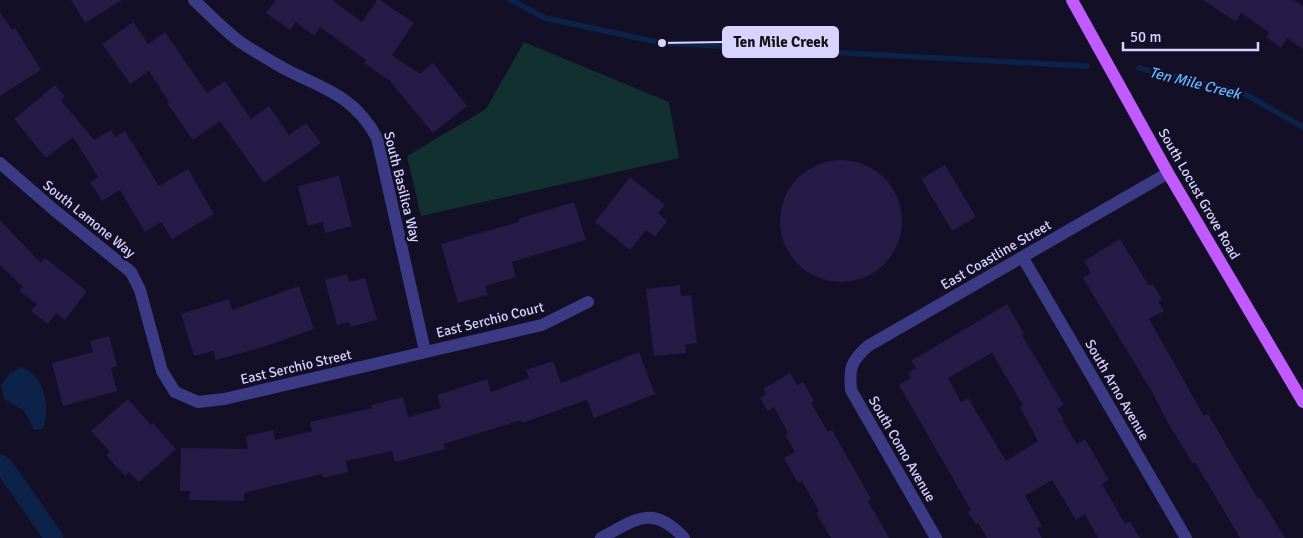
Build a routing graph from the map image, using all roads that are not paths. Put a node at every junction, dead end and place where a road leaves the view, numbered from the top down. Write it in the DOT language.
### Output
graph roads {
  1 [pos="194,0"];
  2 [pos="1072,0"];
  3 [pos="0,163"];
  4 [pos="1168,173"];
  5 [pos="1023,258"];
  6 [pos="588,302"];
  7 [pos="425,351"];
  8 [pos="849,373"];
  9 [pos="174,392"];
  10 [pos="1303,402"];
  11 [pos="601,538"];
  12 [pos="684,538"];
  13 [pos="936,538"];
  14 [pos="1186,538"];
  1 -- 7 [label="street, South Basilica Way"];
  2 -- 4 [label="main road, South Locust Grove Road"];
  3 -- 9 [label="street, South Lamone Way"];
  4 -- 5 [label="street, East Coastline Street"];
  4 -- 10 [label="main road, South Locust Grove Road"];
  5 -- 8 [label="street, East Coastline Street"];
  5 -- 14 [label="street, South Arno Avenue"];
  6 -- 7 [label="street, East Serchio Court"];
  7 -- 9 [label="street, East Serchio Street"];
  8 -- 13 [label="street, South Como Avenue"];
  11 -- 12 [label="street"];
}
